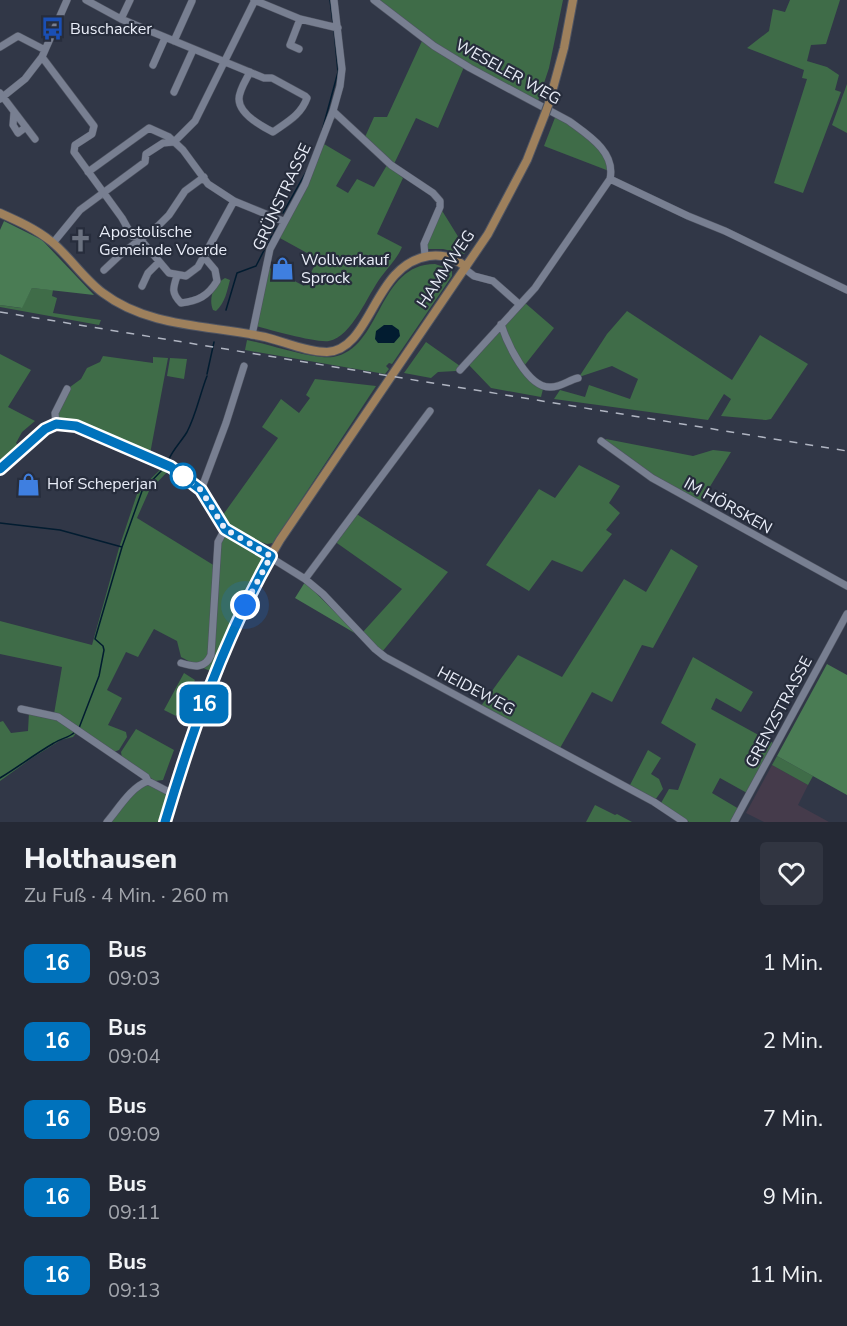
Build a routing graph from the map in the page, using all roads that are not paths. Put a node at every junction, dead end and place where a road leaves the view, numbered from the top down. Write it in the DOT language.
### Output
graph roads {
  1 [pos="67,0"];
  2 [pos="86,0"];
  3 [pos="130,0"];
  4 [pos="254,0"];
  5 [pos="334,0"];
  6 [pos="374,0"];
  7 [pos="573,0"];
  8 [pos="192,1"];
  9 [pos="121,19"];
  10 [pos="300,19"];
  11 [pos="338,28"];
  12 [pos="165,38"];
  13 [pos="174,41"];
  14 [pos="0,47"];
  15 [pos="299,49"];
  16 [pos="193,50"];
  17 [pos="44,53"];
  18 [pos="225,62"];
  19 [pos="153,65"];
  20 [pos="250,72"];
  21 [pos="174,92"];
  22 [pos="1,96"];
  23 [pos="333,111"];
  24 [pos="35,139"];
  25 [pos="174,142"];
  26 [pos="88,172"];
  27 [pos="204,177"];
  28 [pos="610,179"];
  29 [pos="103,193"];
  30 [pos="234,201"];
  31 [pos="0,213"];
  32 [pos="283,221"];
  33 [pos="141,240"];
  34 [pos="53,243"];
  35 [pos="427,256"];
  36 [pos="204,257"];
  37 [pos="159,262"];
  38 [pos="104,270"];
  39 [pos="465,270"];
  40 [pos="177,276"];
  41 [pos="142,286"];
  42 [pos="847,290"];
  43 [pos="519,304"];
  44 [pos="501,324"];
  45 [pos="252,334"];
  46 [pos="244,366"];
  47 [pos="460,370"];
  48 [pos="578,378"];
  49 [pos="67,389"];
  50 [pos="430,411"];
  51 [pos="56,424"];
  52 [pos="601,441"];
  53 [pos="0,469"];
  54 [pos="201,490"];
  55 [pos="225,529"];
  56 [pos="273,557"];
  57 [pos="305,579"];
  58 [pos="847,586"];
  59 [pos="847,614"];
  60 [pos="182,663"];
  61 [pos="21,709"];
  62 [pos="148,781"];
  63 [pos="173,794"];
  64 [pos="107,822"];
  65 [pos="165,822"];
  66 [pos="684,822"];
  67 [pos="734,822"];
  1 -- 17 [label="street"];
  2 -- 9 [label="street"];
  3 -- 9 [label="street"];
  4 -- 10 [label="street"];
  4 -- 18 [label="street"];
  5 -- 11 [label="street, GRÜNSTRASSE"];
  6 -- 28 [label="street, WESELER WEG"];
  7 -- 39 [label="main road, HAMMWEG, bridge"];
  8 -- 13 [label="street"];
  9 -- 12 [label="street"];
  10 -- 11 [label="street"];
  10 -- 15 [label="street"];
  11 -- 23 [label="street, GRÜNSTRASSE"];
  12 -- 13 [label="street"];
  12 -- 19 [label="street"];
  13 -- 16 [label="street"];
  14 -- 17 [label="street"];
  16 -- 18 [label="street"];
  16 -- 21 [label="street"];
  17 -- 22 [label="street"];
  17 -- 26 [label="street"];
  18 -- 20 [label="street"];
  18 -- 25 [label="street"];
  20 -- 20 [label="street"];
  22 -- 24 [label="street"];
  23 -- 32 [label="street, GRÜNSTRASSE"];
  23 -- 35 [label="street"];
  25 -- 26 [label="street"];
  25 -- 27 [label="street"];
  25 -- 29 [label="street"];
  26 -- 29 [label="street"];
  27 -- 30 [label="street"];
  27 -- 33 [label="street"];
  28 -- 42 [label="street"];
  28 -- 43 [label="street"];
  29 -- 33 [label="street"];
  29 -- 34 [label="street"];
  30 -- 32 [label="street"];
  30 -- 36 [label="street"];
  31 -- 34 [label="main road"];
  32 -- 45 [label="street, GRÜNSTRASSE"];
  33 -- 37 [label="street"];
  33 -- 38 [label="street"];
  34 -- 45 [label="main road"];
  35 -- 39 [label="main road"];
  35 -- 45 [label="main road"];
  36 -- 40 [label="street"];
  36 -- 40 [label="street"];
  37 -- 40 [label="street"];
  37 -- 41 [label="street"];
  39 -- 43 [label="street"];
  39 -- 56 [label="main road, HAMMWEG"];
  43 -- 44 [label="street"];
  44 -- 47 [label="street"];
  44 -- 48 [label="street"];
  46 -- 54 [label="street"];
  49 -- 51 [label="street"];
  50 -- 57 [label="street"];
  51 -- 53 [label="street"];
  51 -- 54 [label="street"];
  52 -- 58 [label="street, IM HÖRSKEN"];
  54 -- 55 [label="street"];
  55 -- 56 [label="street, HEIDEWEG"];
  55 -- 60 [label="street"];
  56 -- 57 [label="street, HEIDEWEG"];
  56 -- 63 [label="main road, HAMMWEG"];
  57 -- 66 [label="street, HEIDEWEG"];
  59 -- 67 [label="street, GRENZSTRASSE"];
  61 -- 62 [label="street"];
  62 -- 63 [label="street"];
  62 -- 64 [label="street"];
  63 -- 65 [label="main road, HAMMWEG"];
}
